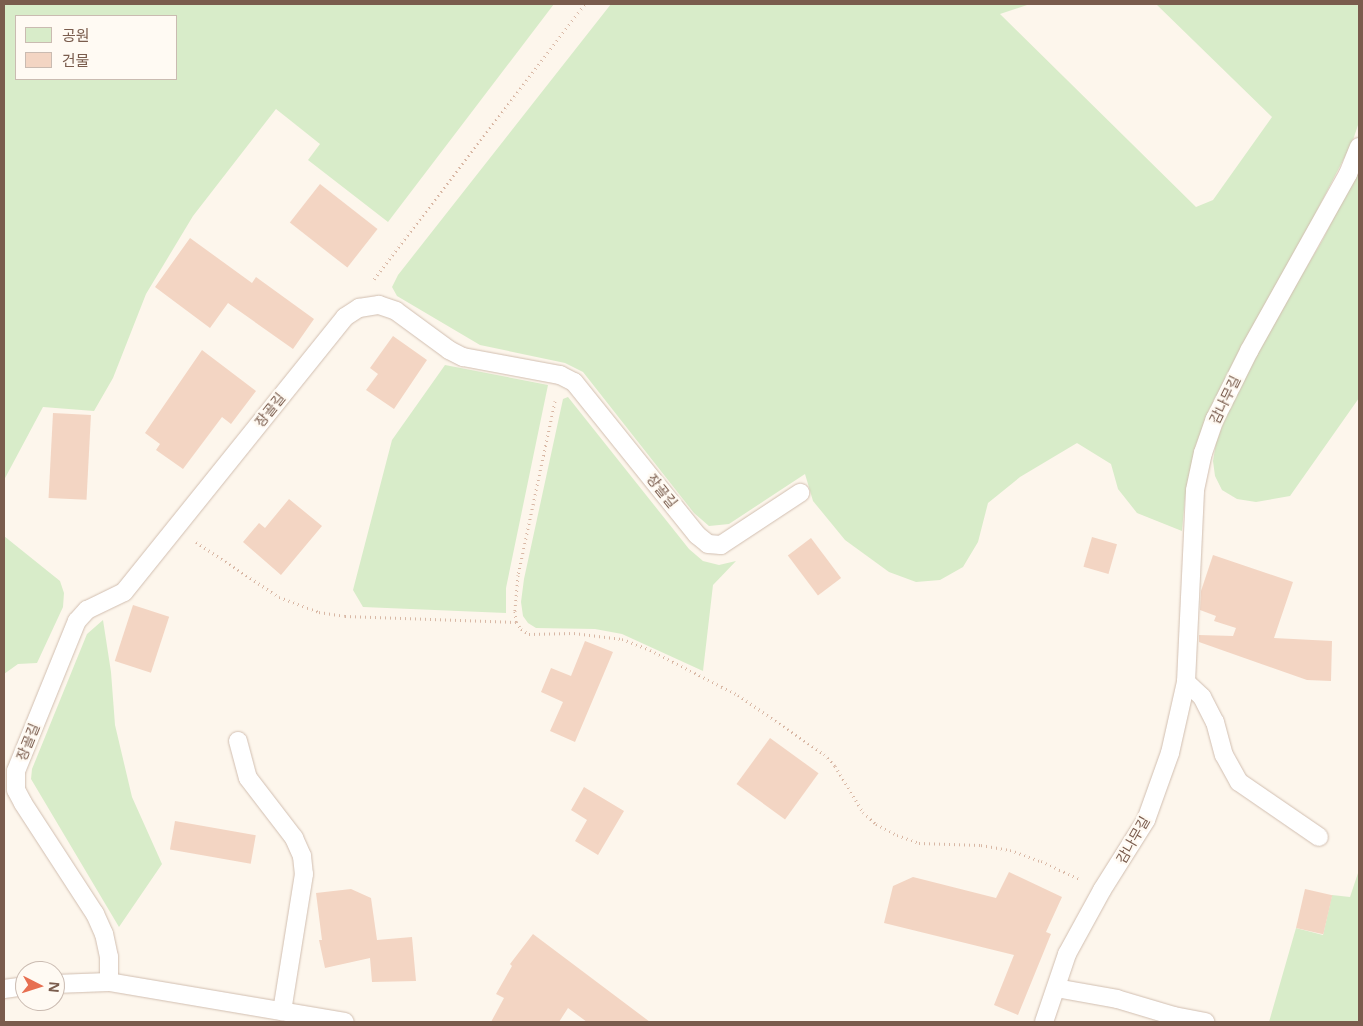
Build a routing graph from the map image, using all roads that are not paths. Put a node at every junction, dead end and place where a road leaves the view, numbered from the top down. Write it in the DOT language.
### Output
graph roads {
  1 [pos="1359,147"];
  2 [pos="800,493"];
  3 [pos="1186,682"];
  4 [pos="238,741"];
  5 [pos="1319,837"];
  6 [pos="109,982"];
  7 [pos="65,984"];
  8 [pos="1056,988"];
  9 [pos="282,1011"];
  10 [pos="344,1022"];
  11 [pos="1044,1022"];
  12 [pos="1205,1022"];
  1 -- 3 [label="lane, 감나무길"];
  2 -- 6 [label="lane, 장골길"];
  3 -- 5 [label="lane"];
  3 -- 8 [label="lane, 감나무길"];
  4 -- 9 [label="lane"];
  6 -- 7 [label="lane"];
  6 -- 9 [label="lane"];
  8 -- 11 [label="lane, 감나무길"];
  8 -- 12 [label="lane"];
  9 -- 10 [label="lane"];
}
